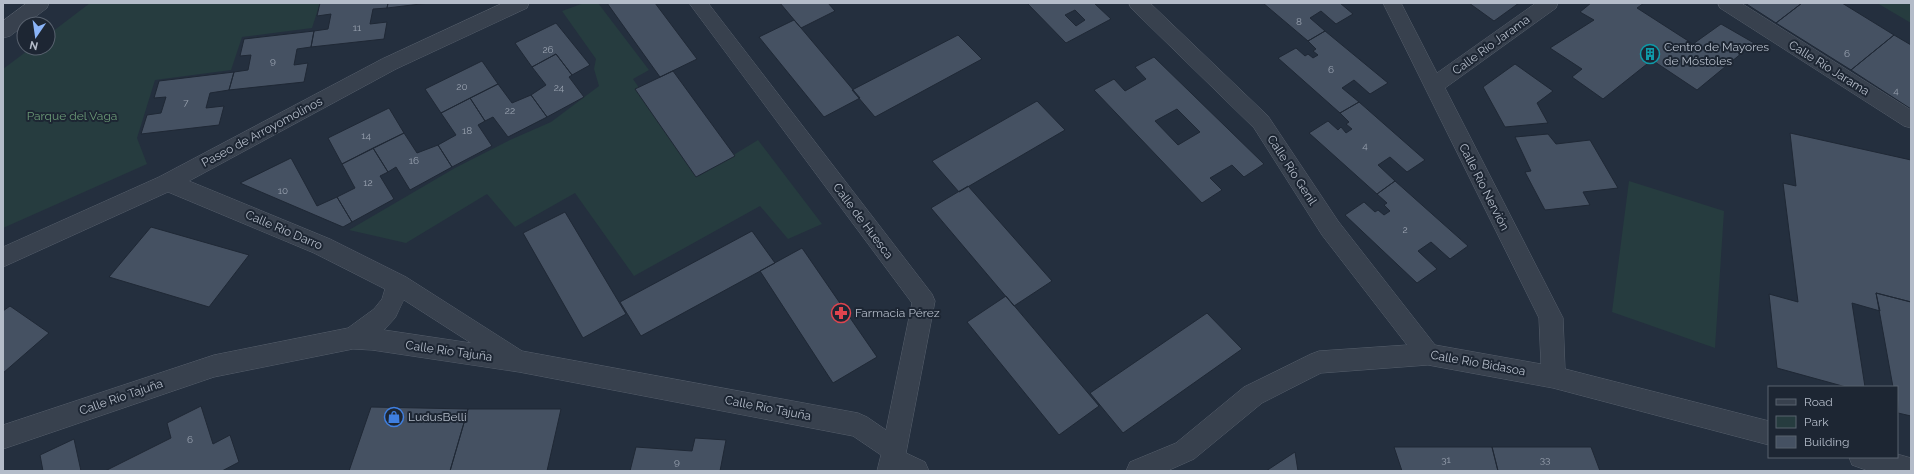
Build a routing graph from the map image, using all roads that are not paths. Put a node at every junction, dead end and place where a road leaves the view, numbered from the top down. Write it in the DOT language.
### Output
graph roads {
  1 [pos="40,3"];
  2 [pos="520,3"];
  3 [pos="698,3"];
  4 [pos="1138,3"];
  5 [pos="1392,3"];
  6 [pos="1549,3"];
  7 [pos="1727,3"];
  8 [pos="3,31"];
  9 [pos="1434,86"];
  10 [pos="1911,120"];
  11 [pos="167,183"];
  12 [pos="3,256"];
  13 [pos="398,284"];
  14 [pos="353,338"];
  15 [pos="1428,354"];
  16 [pos="519,361"];
  17 [pos="1553,377"];
  18 [pos="1768,433"];
  19 [pos="3,437"];
  20 [pos="1865,458"];
  21 [pos="893,460"];
  22 [pos="1911,470"];
  23 [pos="916,471"];
  24 [pos="1139,471"];
  1 -- 8 [label="street"];
  2 -- 11 [label="street, Paseo de Arroyomolinos"];
  3 -- 21 [label="street, Calle de Huesca"];
  4 -- 15 [label="street, Calle Río Genil"];
  5 -- 9 [label="street, Calle Río Nervión"];
  6 -- 9 [label="street, Calle Río Jarama"];
  7 -- 10 [label="street, Calle Río Jarama"];
  9 -- 17 [label="street, Calle Río Nervión"];
  11 -- 12 [label="street, Paseo de Arroyomolinos"];
  11 -- 13 [label="street, Calle Río Darro"];
  13 -- 14 [label="street"];
  13 -- 16 [label="street, Calle Río Darro"];
  14 -- 16 [label="street, Calle Río Tajuña"];
  14 -- 19 [label="street, Calle Río Tajuña"];
  15 -- 17 [label="street, Calle Río Bidasoa"];
  15 -- 24 [label="street, Calle Río Bidasoa"];
  16 -- 21 [label="street, Calle Río Tajuña"];
  17 -- 18 [label="street, Calle Río Bidasoa"];
  20 -- 22 [label="street"];
  21 -- 23 [label="street"];
}
